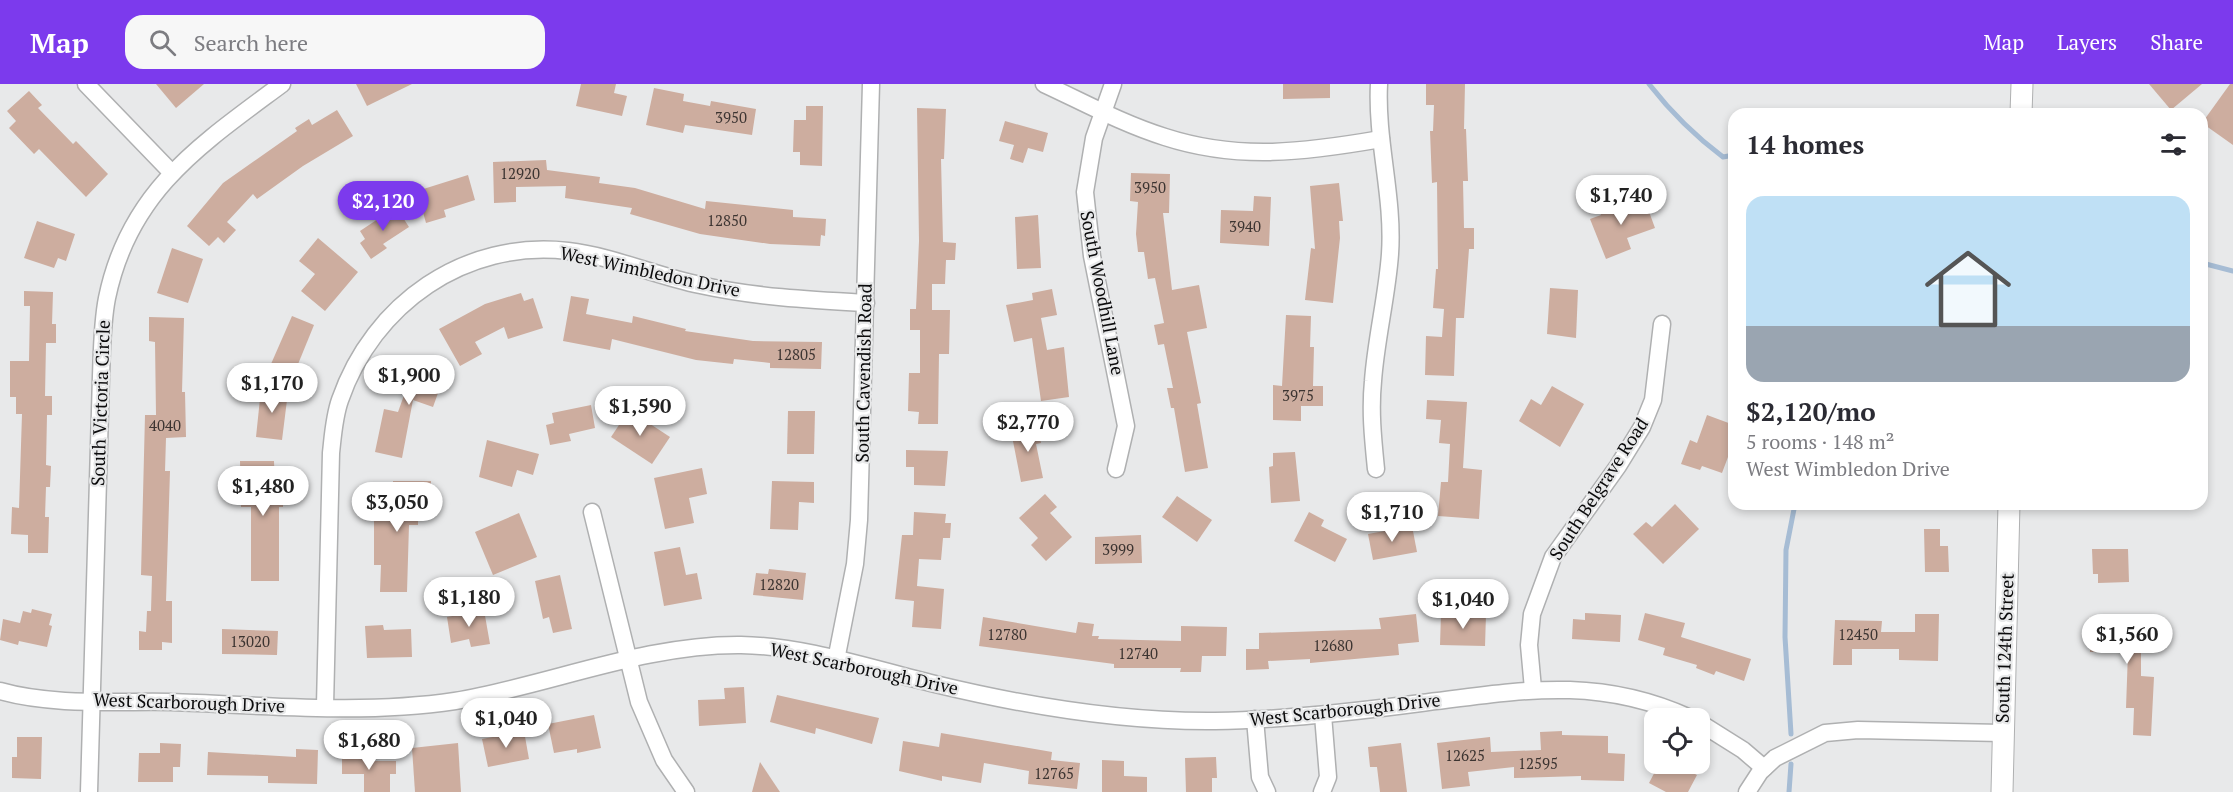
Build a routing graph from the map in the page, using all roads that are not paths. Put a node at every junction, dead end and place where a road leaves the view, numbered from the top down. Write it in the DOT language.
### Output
graph roads {
  1 [pos="86,84"];
  2 [pos="282,84"];
  3 [pos="871,84"];
  4 [pos="1044,84"];
  5 [pos="1113,84"];
  6 [pos="1379,84"];
  7 [pos="2022,84"];
  8 [pos="2021,108"];
  9 [pos="1102,110"];
  10 [pos="1381,139"];
  11 [pos="171,172"];
  12 [pos="866,303"];
  13 [pos="1662,324"];
  14 [pos="1376,468"];
  15 [pos="1116,469"];
  16 [pos="2009,510"];
  17 [pos="592,512"];
  18 [pos="836,660"];
  19 [pos="628,661"];
  20 [pos="1533,689"];
  21 [pos="0,691"];
  22 [pos="92,700"];
  23 [pos="325,706"];
  24 [pos="1665,708"];
  25 [pos="1323,715"];
  26 [pos="1255,719"];
  27 [pos="1710,729"];
  28 [pos="2002,734"];
  29 [pos="1764,768"];
  30 [pos="89,792"];
  31 [pos="686,792"];
  32 [pos="1267,792"];
  33 [pos="1322,792"];
  34 [pos="1747,792"];
  35 [pos="2002,792"];
  1 -- 11 [label="street"];
  2 -- 11 [label="street, South Victoria Circle"];
  3 -- 12 [label="street, South Cavendish Road"];
  4 -- 9 [label="street"];
  5 -- 9 [label="street, South Woodhill Lane"];
  6 -- 10 [label="street"];
  7 -- 8 [label="street"];
  9 -- 10 [label="street"];
  9 -- 15 [label="street, South Woodhill Lane"];
  10 -- 14 [label="street"];
  11 -- 22 [label="street, South Victoria Circle"];
  12 -- 18 [label="street, South Cavendish Road"];
  12 -- 23 [label="street, West Wimbledon Drive"];
  13 -- 20 [label="street, South Belgrave Road"];
  16 -- 28 [label="street, South 124th Street"];
  17 -- 19 [label="street"];
  18 -- 19 [label="street, West Scarborough Drive"];
  18 -- 26 [label="street, West Scarborough Drive"];
  19 -- 23 [label="street, West Scarborough Drive"];
  19 -- 31 [label="street"];
  20 -- 24 [label="street, West Scarborough Drive"];
  20 -- 25 [label="street, West Scarborough Drive"];
  21 -- 22 [label="street, West Scarborough Drive"];
  22 -- 23 [label="street, West Scarborough Drive"];
  22 -- 30 [label="street, South Victoria Circle"];
  25 -- 26 [label="street, West Scarborough Drive"];
  25 -- 33 [label="street"];
  26 -- 32 [label="street"];
  27 -- 29 [label="street"];
  28 -- 29 [label="street"];
  28 -- 35 [label="street, South 124th Street"];
  29 -- 34 [label="street"];
}
